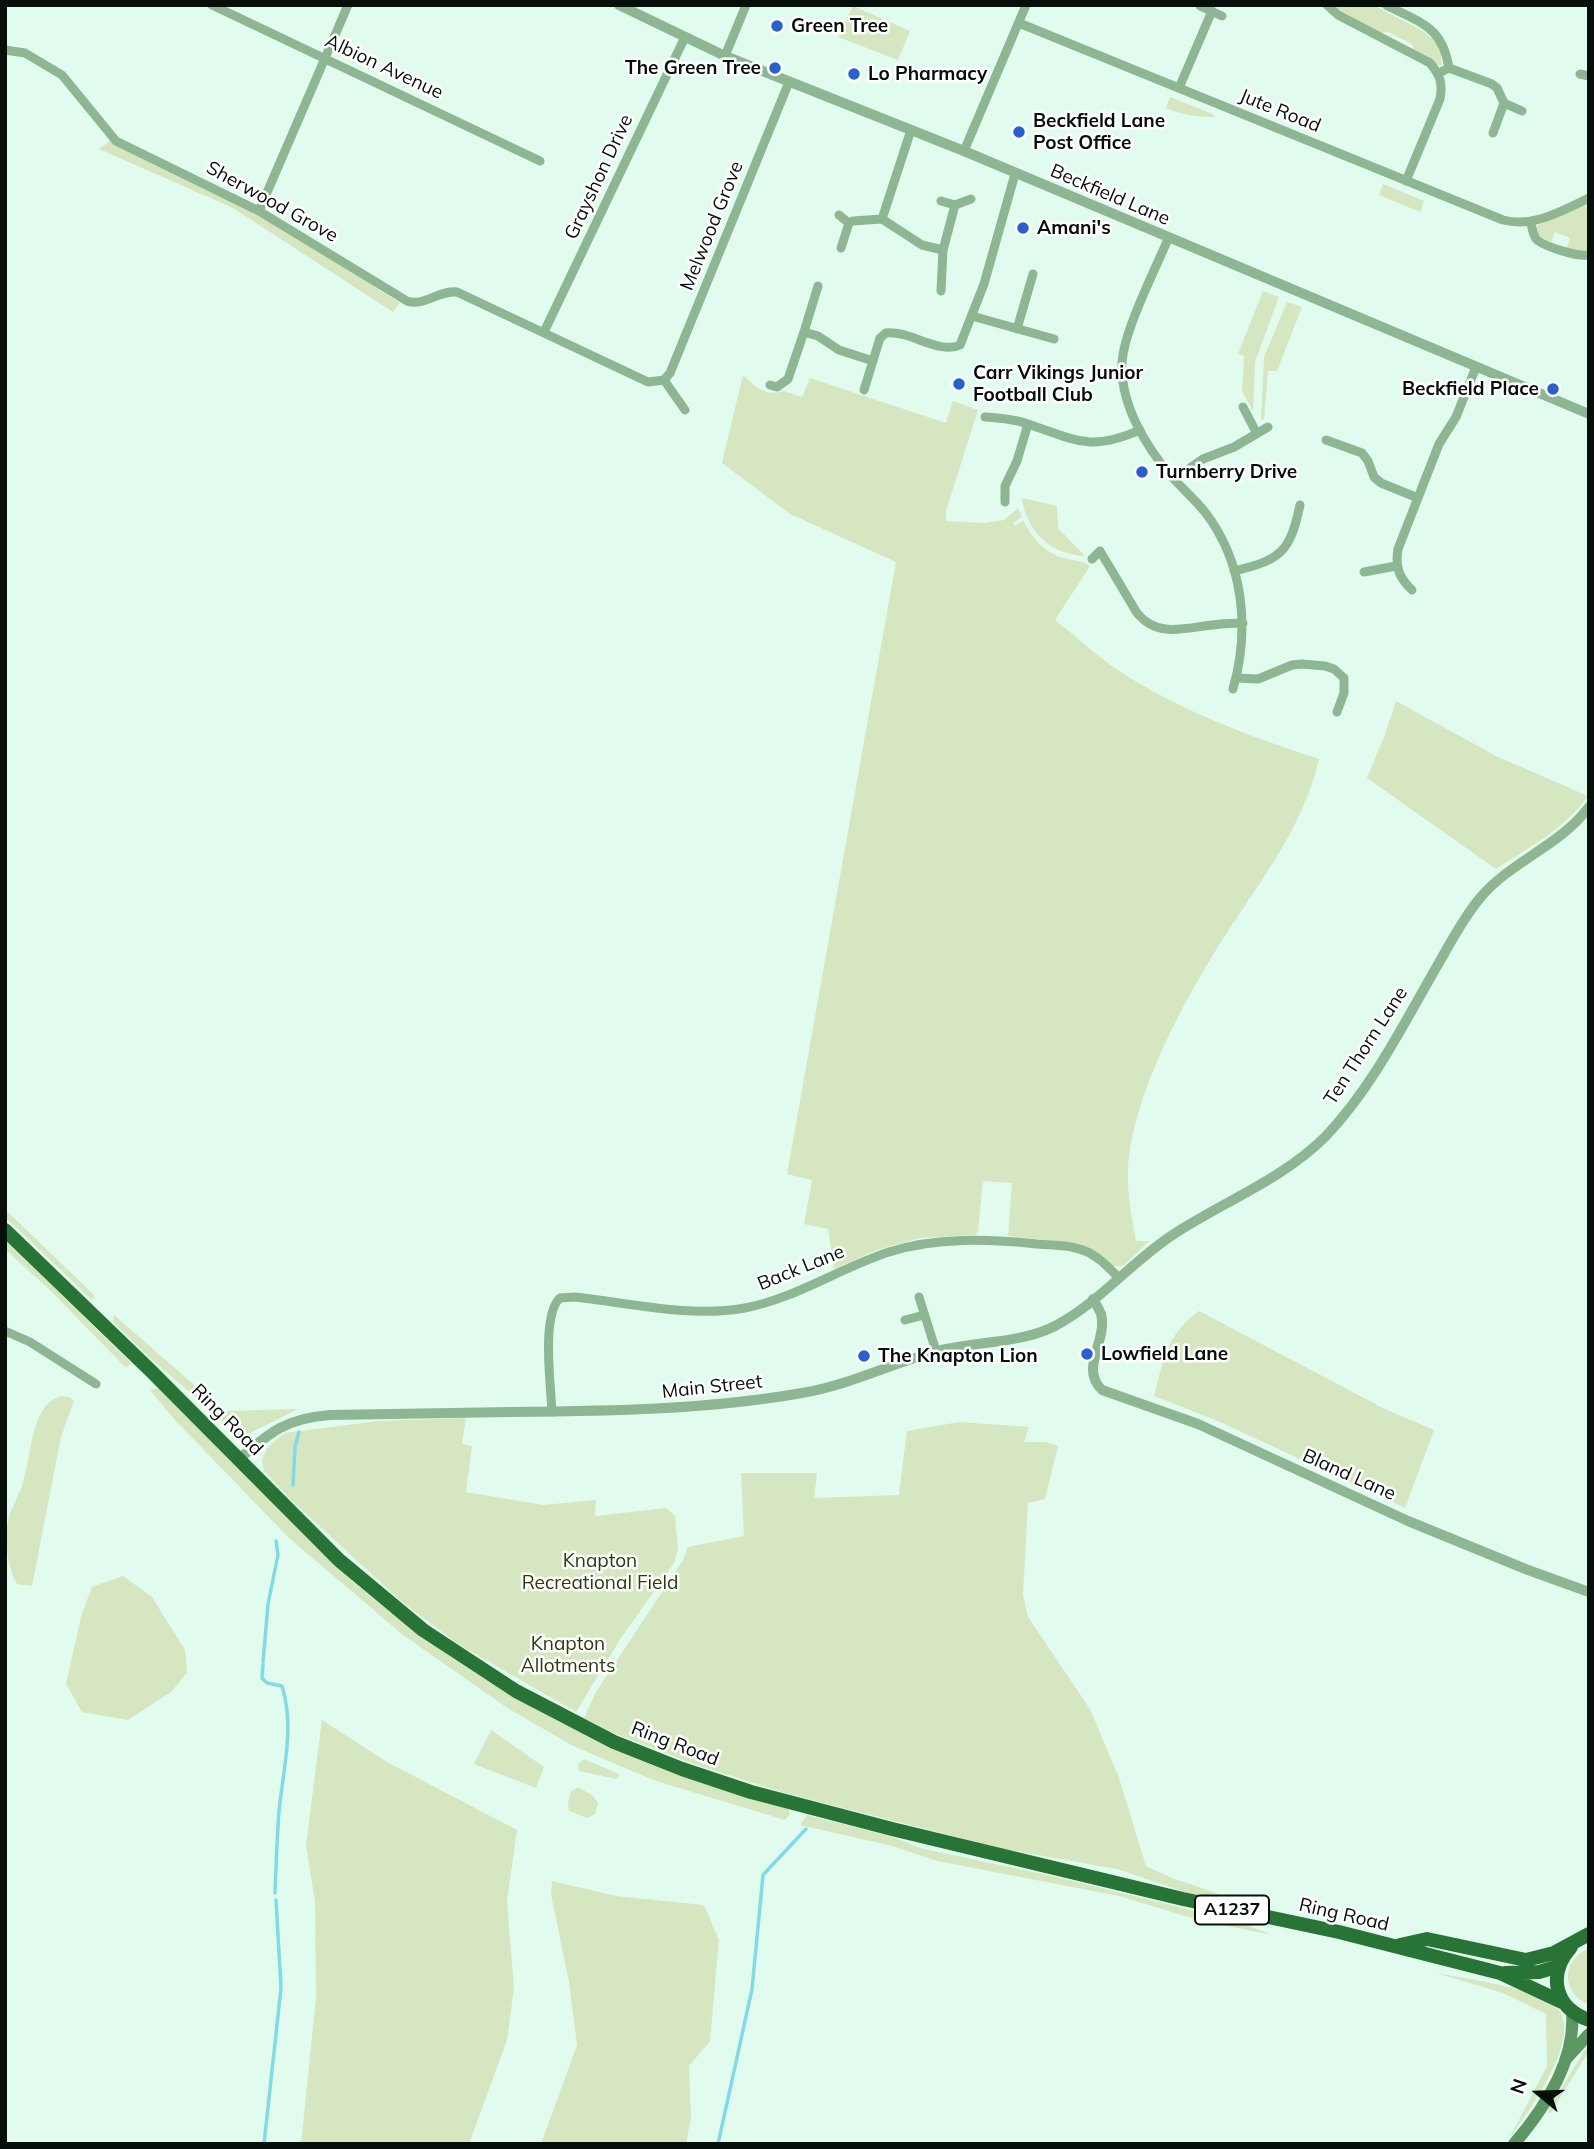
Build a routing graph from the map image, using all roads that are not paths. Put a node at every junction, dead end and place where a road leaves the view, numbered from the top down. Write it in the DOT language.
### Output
graph roads {
  1 [pos="212,5"];
  2 [pos="348,5"];
  3 [pos="619,5"];
  4 [pos="746,5"];
  5 [pos="1026,5"];
  6 [pos="1327,5"];
  7 [pos="1386,5"];
  8 [pos="1200,6"];
  9 [pos="1212,11"];
  10 [pos="1223,16"];
  11 [pos="1018,23"];
  12 [pos="685,37"];
  13 [pos="5,50"];
  14 [pos="725,56"];
  15 [pos="324,59"];
  16 [pos="1448,68"];
  17 [pos="1438,73"];
  18 [pos="789,82"];
  19 [pos="1179,88"];
  20 [pos="1504,103"];
  21 [pos="1522,111"];
  22 [pos="911,130"];
  23 [pos="1493,133"];
  24 [pos="964,151"];
  25 [pos="540,161"];
  26 [pos="1015,174"];
  27 [pos="1406,181"];
  28 [pos="1589,198"];
  29 [pos="971,199"];
  30 [pos="941,201"];
  31 [pos="955,205"];
  32 [pos="259,211"];
  33 [pos="839,215"];
  34 [pos="882,219"];
  35 [pos="849,223"];
  36 [pos="1531,223"];
  37 [pos="1168,239"];
  38 [pos="841,248"];
  39 [pos="943,250"];
  40 [pos="1589,255"];
  41 [pos="1033,274"];
  42 [pos="818,286"];
  43 [pos="941,291"];
  44 [pos="972,316"];
  45 [pos="1017,329"];
  46 [pos="544,332"];
  47 [pos="804,332"];
  48 [pos="1054,339"];
  49 [pos="873,361"];
  50 [pos="1476,367"];
  51 [pos="664,380"];
  52 [pos="770,385"];
  53 [pos="864,390"];
  54 [pos="1243,407"];
  55 [pos="685,410"];
  56 [pos="1589,414"];
  57 [pos="985,417"];
  58 [pos="1028,424"];
  59 [pos="1268,427"];
  60 [pos="1140,430"];
  61 [pos="1256,432"];
  62 [pos="1326,440"];
  63 [pos="1174,479"];
  64 [pos="1418,498"];
  65 [pos="1005,502"];
  66 [pos="1300,505"];
  67 [pos="1092,559"];
  68 [pos="1396,566"];
  69 [pos="1234,571"];
  70 [pos="1364,572"];
  71 [pos="1412,590"];
  72 [pos="1243,623"];
  73 [pos="1236,678"];
  74 [pos="1233,689"];
  75 [pos="1337,712"];
  76 [pos="1589,807"];
  77 [pos="5,1230"];
  78 [pos="1163,1241"];
  79 [pos="1118,1277"];
  80 [pos="919,1297"];
  81 [pos="1093,1299"];
  82 [pos="924,1315"];
  83 [pos="905,1320"];
  84 [pos="5,1331"];
  85 [pos="936,1352"];
  86 [pos="96,1384"];
  87 [pos="552,1412"];
  88 [pos="239,1459"];
  89 [pos="1589,1592"];
  90 [pos="1587,1937"];
  91 [pos="1395,1946"];
  92 [pos="1559,1966"];
  93 [pos="1500,1973"];
  94 [pos="1568,2008"];
  95 [pos="1589,2020"];
  96 [pos="1589,2034"];
  97 [pos="1564,2061"];
  98 [pos="1514,2144"];
  1 -- 15 [label="street, Albion Avenue"];
  2 -- 15 [label="street"];
  3 -- 12 [label="street, Beckfield Lane"];
  4 -- 14 [label="street"];
  5 -- 11 [label="street"];
  6 -- 17 [label="street"];
  7 -- 16 [label="street"];
  8 -- 9 [label="street"];
  9 -- 10 [label="street"];
  9 -- 19 [label="street"];
  11 -- 19 [label="street, Jute Road"];
  11 -- 24 [label="street"];
  12 -- 14 [label="street, Beckfield Lane"];
  12 -- 46 [label="street, Grayshon Drive"];
  13 -- 32 [label="street, Sherwood Grove"];
  14 -- 18 [label="street, Beckfield Lane"];
  15 -- 25 [label="street, Albion Avenue"];
  15 -- 32 [label="street"];
  16 -- 17 [label="street"];
  16 -- 20 [label="street"];
  17 -- 27 [label="street"];
  18 -- 22 [label="street, Beckfield Lane"];
  18 -- 51 [label="street, Melwood Grove"];
  19 -- 27 [label="street, Jute Road"];
  20 -- 21 [label="street"];
  20 -- 23 [label="street"];
  22 -- 24 [label="street, Beckfield Lane"];
  22 -- 34 [label="street"];
  24 -- 26 [label="street, Beckfield Lane"];
  26 -- 37 [label="street, Beckfield Lane"];
  26 -- 44 [label="street"];
  27 -- 36 [label="street, Jute Road"];
  28 -- 36 [label="street"];
  29 -- 31 [label="street"];
  30 -- 31 [label="street"];
  31 -- 39 [label="street"];
  32 -- 46 [label="street, Sherwood Grove"];
  33 -- 35 [label="street"];
  34 -- 35 [label="street"];
  34 -- 39 [label="street"];
  35 -- 38 [label="street"];
  36 -- 40 [label="street"];
  37 -- 50 [label="street, Beckfield Lane"];
  37 -- 60 [label="street"];
  39 -- 43 [label="street"];
  41 -- 45 [label="street"];
  42 -- 47 [label="street"];
  44 -- 45 [label="street"];
  44 -- 49 [label="street"];
  45 -- 48 [label="street"];
  46 -- 51 [label="street"];
  47 -- 49 [label="street"];
  47 -- 52 [label="street"];
  49 -- 53 [label="street"];
  50 -- 56 [label="street, Beckfield Lane"];
  50 -- 64 [label="street"];
  51 -- 55 [label="street"];
  54 -- 61 [label="street"];
  57 -- 58 [label="street"];
  58 -- 60 [label="street"];
  58 -- 65 [label="street"];
  59 -- 61 [label="street"];
  60 -- 63 [label="street"];
  61 -- 63 [label="street"];
  62 -- 64 [label="street"];
  63 -- 69 [label="street"];
  64 -- 68 [label="street"];
  66 -- 69 [label="street"];
  67 -- 72 [label="street"];
  68 -- 70 [label="street"];
  68 -- 71 [label="street"];
  69 -- 72 [label="street"];
  72 -- 73 [label="street"];
  73 -- 74 [label="street"];
  73 -- 75 [label="street"];
  76 -- 78 [label="street, Ten Thorn Lane"];
  77 -- 88 [label="highway, Ring Road / A1237"];
  78 -- 79 [label="street, Main Street"];
  79 -- 81 [label="street, Main Street"];
  79 -- 87 [label="street, Back Lane"];
  80 -- 82 [label="street"];
  81 -- 85 [label="street, Main Street"];
  81 -- 89 [label="street, Bland Lane"];
  82 -- 83 [label="street"];
  82 -- 85 [label="street"];
  84 -- 86 [label="street"];
  85 -- 87 [label="street, Main Street"];
  87 -- 88 [label="street, Main Street"];
  88 -- 91 [label="highway, Ring Road / A1237"];
  90 -- 91 [label="highway"];
  90 -- 92 [label="highway"];
  91 -- 93 [label="highway, Ring Road / A1237"];
  92 -- 93 [label="highway, Ring Road / A1237"];
  92 -- 94 [label="highway"];
  93 -- 94 [label="highway, Ring Road / A1237"];
  94 -- 95 [label="highway, Ring Road"];
  94 -- 97 [label="main road"];
  96 -- 97 [label="main road"];
  97 -- 98 [label="main road"];
}
